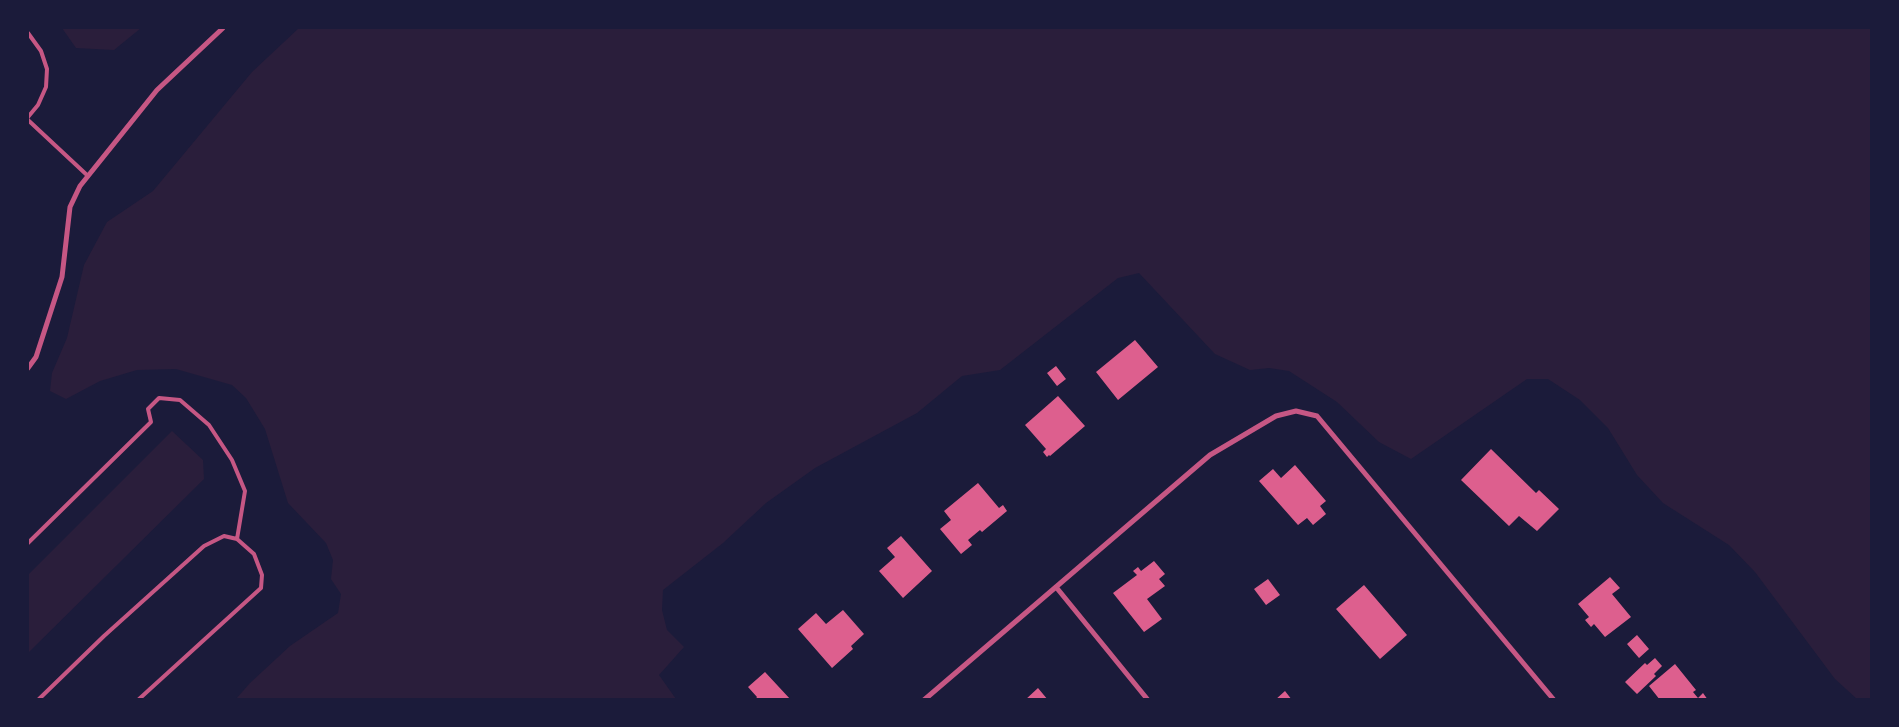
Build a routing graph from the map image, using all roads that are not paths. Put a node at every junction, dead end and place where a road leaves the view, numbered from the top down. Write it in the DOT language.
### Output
graph roads {
  1 [pos="223,28"];
  2 [pos="28,33"];
  3 [pos="28,118"];
  4 [pos="88,176"];
  5 [pos="28,368"];
  6 [pos="237,539"];
  7 [pos="28,543"];
  8 [pos="1056,587"];
  9 [pos="38,700"];
  10 [pos="138,700"];
  11 [pos="924,700"];
  12 [pos="1148,700"];
  13 [pos="1554,700"];
  1 -- 4 [label="street"];
  2 -- 3 [label="lane"];
  3 -- 4 [label="lane"];
  4 -- 5 [label="street"];
  6 -- 7 [label="lane"];
  6 -- 9 [label="lane"];
  6 -- 10 [label="lane"];
  8 -- 11 [label="street"];
  8 -- 12 [label="street"];
  8 -- 13 [label="street"];
}
